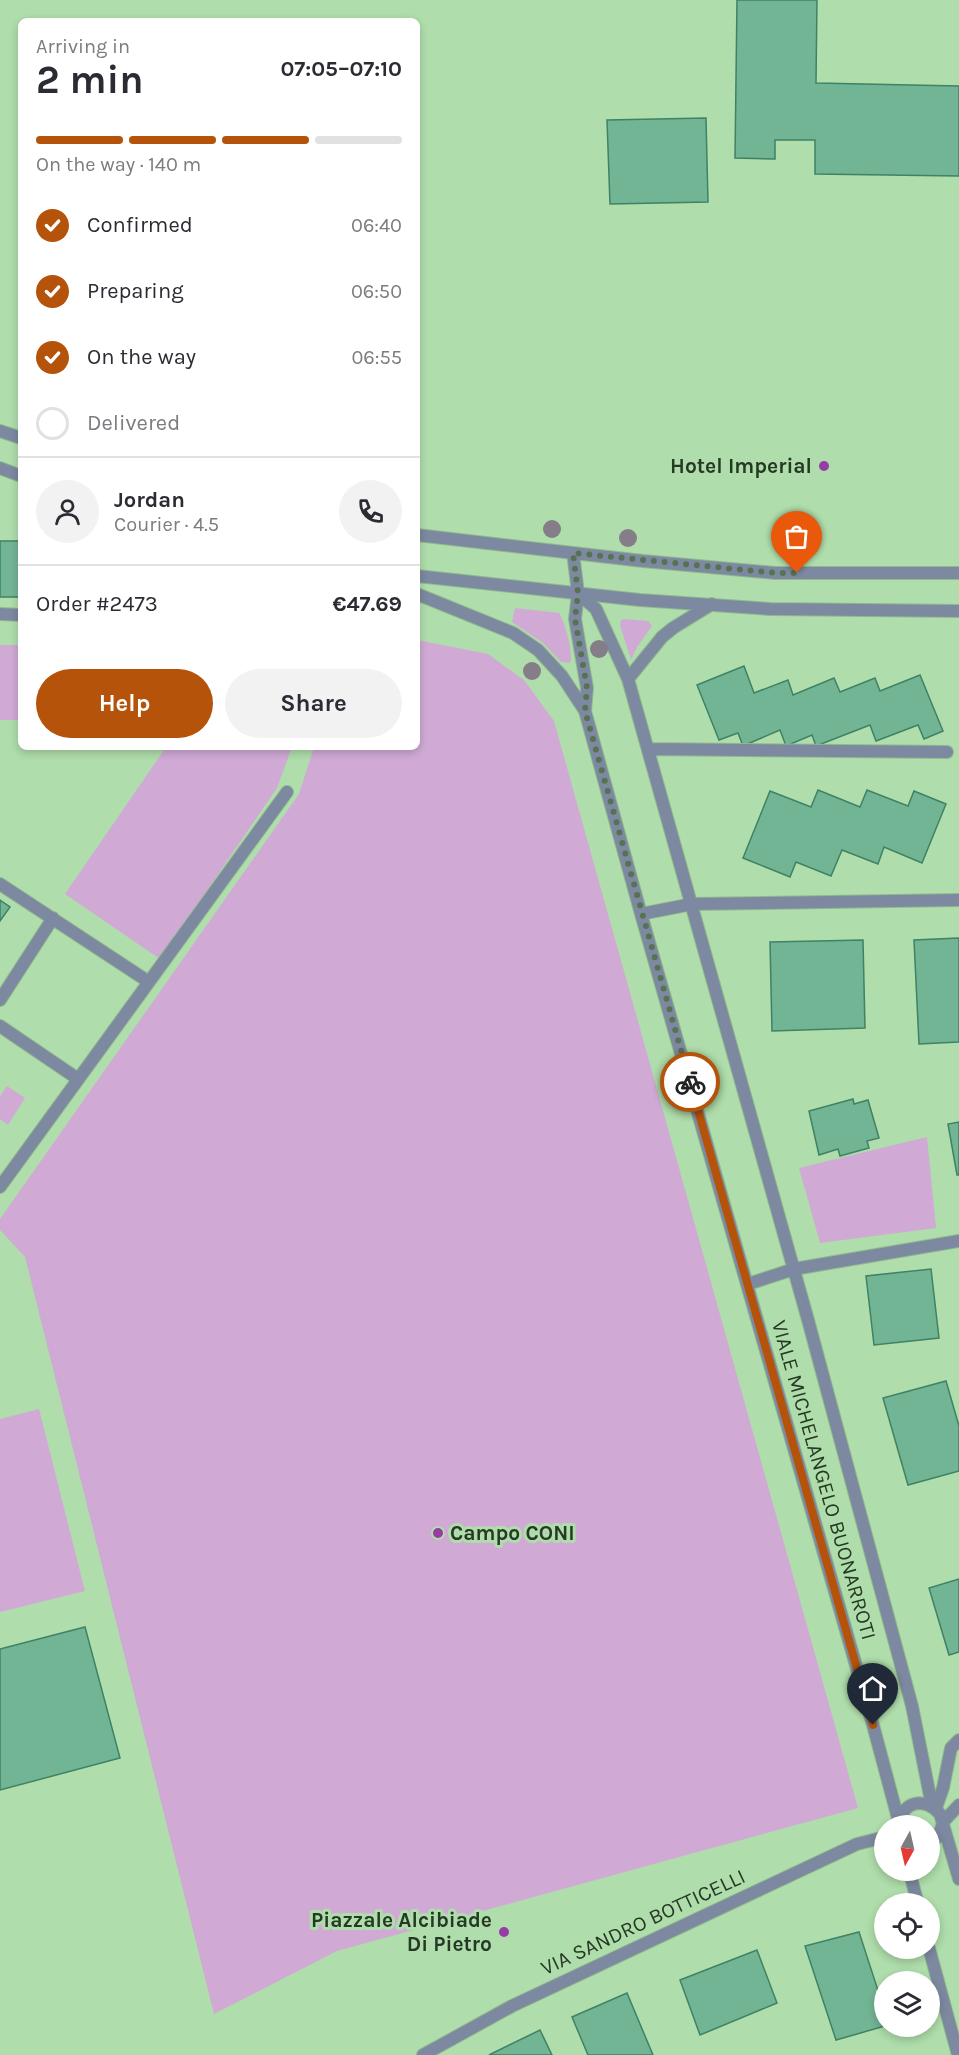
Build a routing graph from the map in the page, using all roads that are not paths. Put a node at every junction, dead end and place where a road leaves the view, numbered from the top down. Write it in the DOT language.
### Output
graph roads {
  1 [pos="0,430"];
  2 [pos="18,437"];
  3 [pos="0,468"];
  4 [pos="18,475"];
  5 [pos="420,535"];
  6 [pos="573,553"];
  7 [pos="959,573"];
  8 [pos="420,576"];
  9 [pos="578,593"];
  10 [pos="420,595"];
  11 [pos="712,604"];
  12 [pos="959,611"];
  13 [pos="0,614"];
  14 [pos="18,615"];
  15 [pos="628,679"];
  16 [pos="585,711"];
  17 [pos="648,749"];
  18 [pos="947,752"];
  19 [pos="287,792"];
  20 [pos="8,885"];
  21 [pos="959,900"];
  22 [pos="692,904"];
  23 [pos="641,914"];
  24 [pos="53,918"];
  25 [pos="149,982"];
  26 [pos="0,1000"];
  27 [pos="0,1026"];
  28 [pos="78,1079"];
  29 [pos="0,1187"];
  30 [pos="959,1241"];
  31 [pos="794,1269"];
  32 [pos="748,1284"];
  33 [pos="959,1740"];
  34 [pos="959,1805"];
  35 [pos="934,1807"];
  36 [pos="897,1815"];
  37 [pos="903,1815"];
  38 [pos="943,1823"];
  39 [pos="940,1831"];
  40 [pos="874,1840"];
  41 [pos="959,1879"];
  42 [pos="932,1959"];
  43 [pos="423,2055"];
  44 [pos="958,2055"];
  1 -- 2 [label="street"];
  3 -- 4 [label="street"];
  5 -- 6 [label="street"];
  6 -- 7 [label="street"];
  6 -- 9 [label="street"];
  8 -- 9 [label="street"];
  9 -- 11 [label="street"];
  9 -- 15 [label="street, VIALE MICHELANGELO BUONARROTI"];
  9 -- 16 [label="street, VIALE MICHELANGELO BUONARROTI"];
  10 -- 16 [label="street, VIALE MICHELANGELO BUONARROTI"];
  11 -- 12 [label="street"];
  11 -- 15 [label="street"];
  13 -- 14 [label="street"];
  15 -- 17 [label="street, VIALE MICHELANGELO BUONARROTI"];
  16 -- 23 [label="street, VIALE MICHELANGELO BUONARROTI"];
  17 -- 18 [label="street"];
  17 -- 22 [label="street, VIALE MICHELANGELO BUONARROTI"];
  19 -- 25 [label="street"];
  20 -- 24 [label="street"];
  21 -- 22 [label="street"];
  22 -- 23 [label="street"];
  22 -- 31 [label="street, VIALE MICHELANGELO BUONARROTI"];
  23 -- 32 [label="street, VIALE MICHELANGELO BUONARROTI"];
  24 -- 25 [label="street"];
  24 -- 26 [label="street"];
  25 -- 28 [label="street"];
  27 -- 28 [label="street"];
  28 -- 29 [label="street"];
  30 -- 31 [label="street"];
  31 -- 32 [label="street"];
  31 -- 35 [label="street, VIALE MICHELANGELO BUONARROTI"];
  32 -- 36 [label="street, VIALE MICHELANGELO BUONARROTI"];
  33 -- 35 [label="street"];
  34 -- 38 [label="street"];
  35 -- 37 [label="street, VIALE MICHELANGELO BUONARROTI"];
  35 -- 38 [label="street, VIALE MICHELANGELO BUONARROTI"];
  38 -- 39 [label="street"];
  38 -- 41 [label="street, VIALE MICHELANGELO BUONARROTI"];
  40 -- 43 [label="street, VIA SANDRO BOTTICELLI"];
  42 -- 44 [label="street"];
}
